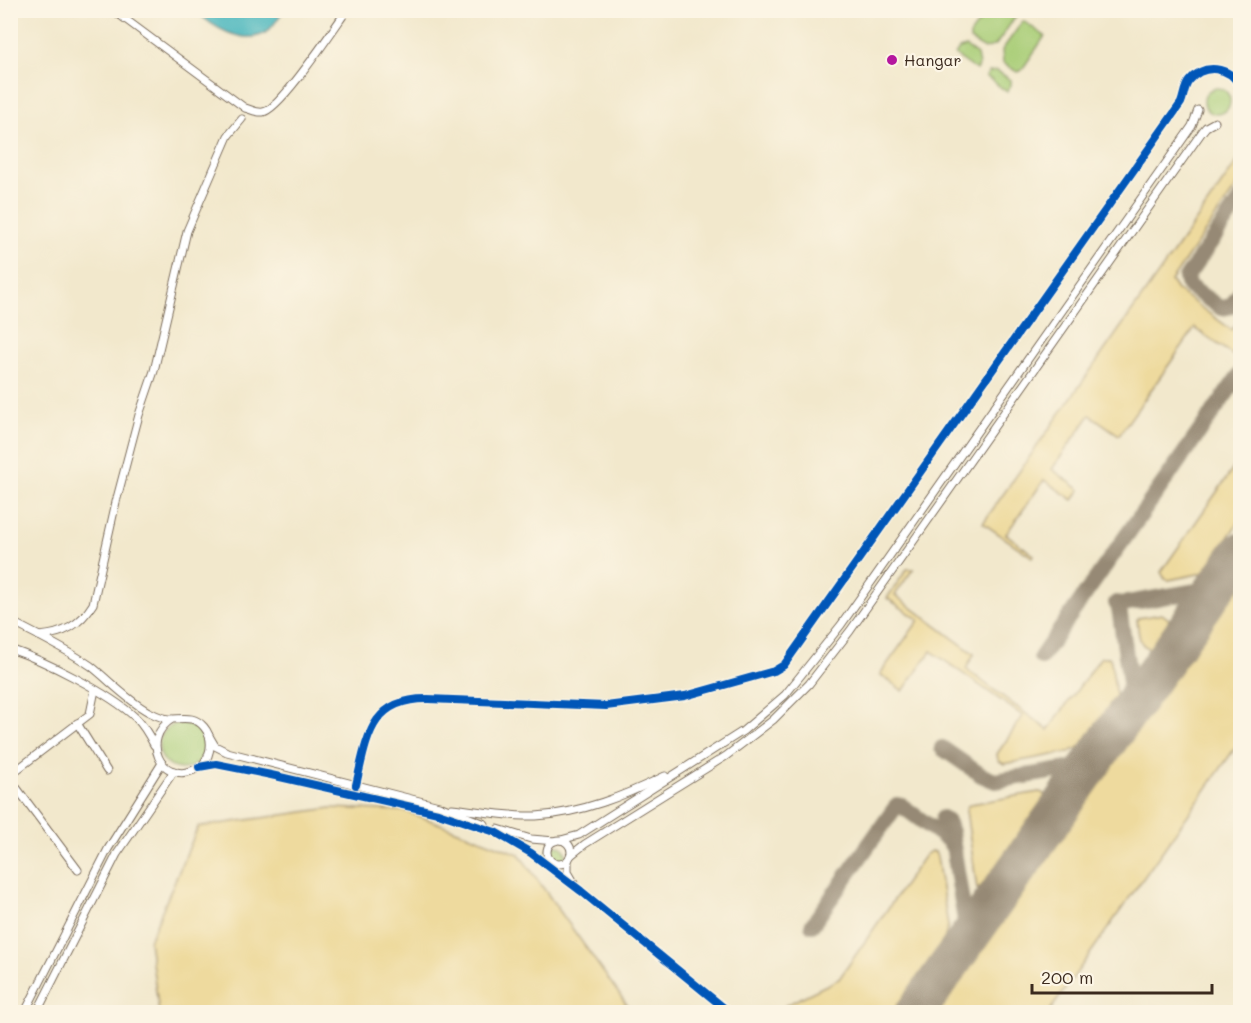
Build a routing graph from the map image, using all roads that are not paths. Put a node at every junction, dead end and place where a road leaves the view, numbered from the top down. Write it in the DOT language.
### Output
graph roads {
  1 [pos="113,10"];
  2 [pos="347,10"];
  3 [pos="1240,86"];
  4 [pos="1198,110"];
  5 [pos="242,119"];
  6 [pos="1215,122"];
  7 [pos="10,621"];
  8 [pos="39,636"];
  9 [pos="14,650"];
  10 [pos="95,690"];
  11 [pos="172,719"];
  12 [pos="77,723"];
  13 [pos="208,734"];
  14 [pos="155,747"];
  15 [pos="720,747"];
  16 [pos="162,763"];
  17 [pos="199,767"];
  18 [pos="107,771"];
  19 [pos="174,771"];
  20 [pos="10,777"];
  21 [pos="356,785"];
  22 [pos="439,806"];
  23 [pos="558,840"];
  24 [pos="531,853"];
  25 [pos="569,858"];
  26 [pos="551,861"];
  27 [pos="78,870"];
  28 [pos="564,879"];
  29 [pos="580,891"];
  30 [pos="25,1012"];
  31 [pos="37,1012"];
  32 [pos="729,1012"];
  1 -- 2 [label="street"];
  3 -- 21 [label="street"];
  4 -- 15 [label="street"];
  5 -- 8 [label="street"];
  6 -- 25 [label="street"];
  7 -- 8 [label="street"];
  8 -- 11 [label="street"];
  9 -- 10 [label="street"];
  10 -- 12 [label="street"];
  10 -- 14 [label="street"];
  11 -- 13 [label="street"];
  11 -- 14 [label="street"];
  12 -- 18 [label="street"];
  12 -- 20 [label="street"];
  13 -- 17 [label="street"];
  13 -- 21 [label="street"];
  14 -- 16 [label="street"];
  15 -- 22 [label="street"];
  15 -- 23 [label="street"];
  16 -- 19 [label="street"];
  16 -- 30 [label="street"];
  17 -- 19 [label="street"];
  17 -- 24 [label="street"];
  19 -- 31 [label="street"];
  20 -- 27 [label="street"];
  21 -- 22 [label="street"];
  22 -- 23 [label="street"];
  23 -- 25 [label="street"];
  23 -- 26 [label="street"];
  24 -- 26 [label="street"];
  24 -- 28 [label="street"];
  25 -- 26 [label="street"];
  25 -- 29 [label="street"];
  26 -- 28 [label="street"];
  28 -- 29 [label="street"];
  29 -- 32 [label="street"];
}
